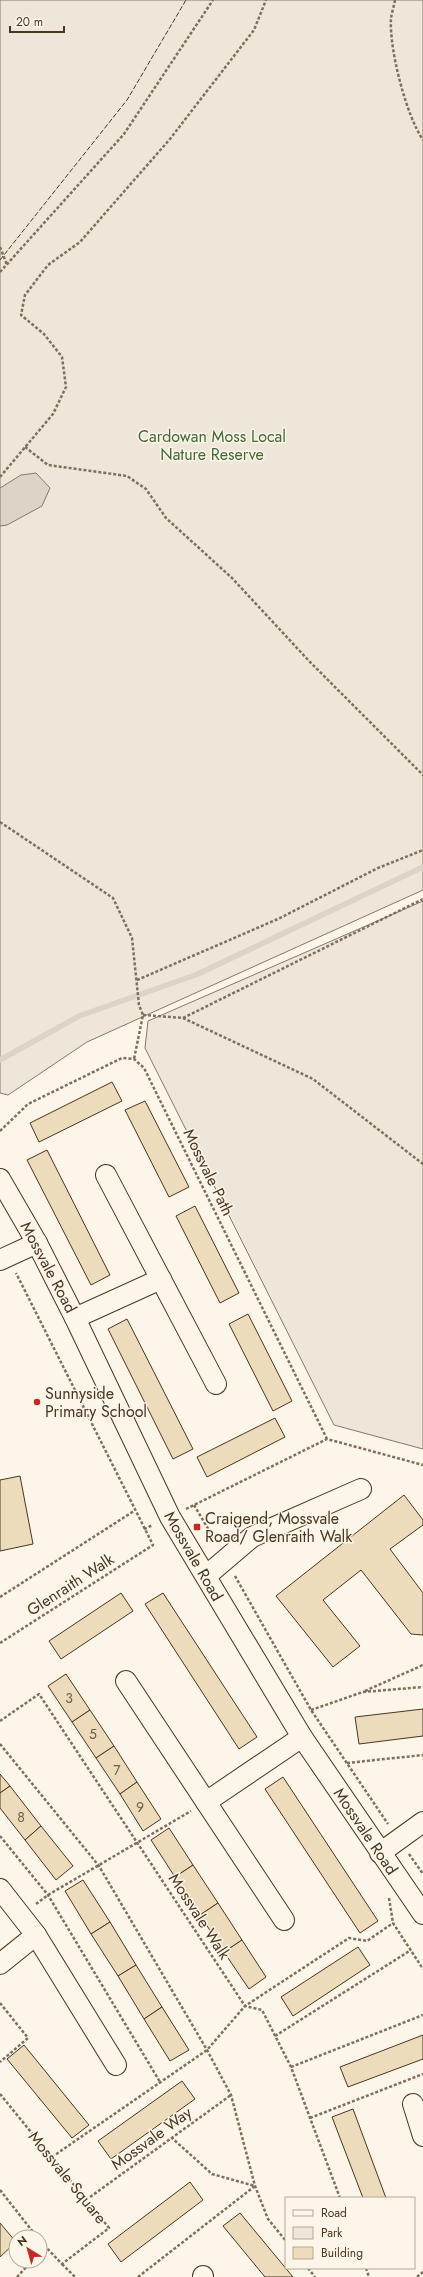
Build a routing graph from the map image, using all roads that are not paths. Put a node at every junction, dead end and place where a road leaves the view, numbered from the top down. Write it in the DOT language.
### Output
graph roads {
  1 [pos="106,1175"];
  2 [pos="0,1179"];
  3 [pos="37,1243"];
  4 [pos="4,1259"];
  5 [pos="161,1279"];
  6 [pos="75,1318"];
  7 [pos="216,1384"];
  8 [pos="361,1489"];
  9 [pos="206,1576"];
  10 [pos="126,1681"];
  11 [pos="302,1737"];
  12 [pos="206,1802"];
  13 [pos="423,1822"];
  14 [pos="380,1853"];
  15 [pos="0,1889"];
  16 [pos="423,1914"];
  17 [pos="284,1920"];
  18 [pos="36,1935"];
  19 [pos="0,1964"];
  20 [pos="116,2065"];
  21 [pos="413,2104"];
  22 [pos="423,2136"];
  1 -- 5 [label="street"];
  2 -- 3 [label="street, Mossvale Road"];
  3 -- 4 [label="street"];
  3 -- 6 [label="street, Mossvale Road"];
  5 -- 6 [label="street"];
  5 -- 7 [label="street"];
  6 -- 9 [label="street, Mossvale Road"];
  8 -- 9 [label="street"];
  9 -- 11 [label="street, Mossvale Road"];
  10 -- 12 [label="street"];
  11 -- 12 [label="street"];
  11 -- 14 [label="street, Mossvale Road"];
  12 -- 17 [label="street"];
  13 -- 14 [label="street"];
  14 -- 16 [label="street, Mossvale Road"];
  15 -- 18 [label="street"];
  18 -- 19 [label="street"];
  18 -- 20 [label="street"];
  21 -- 22 [label="street"];
}
